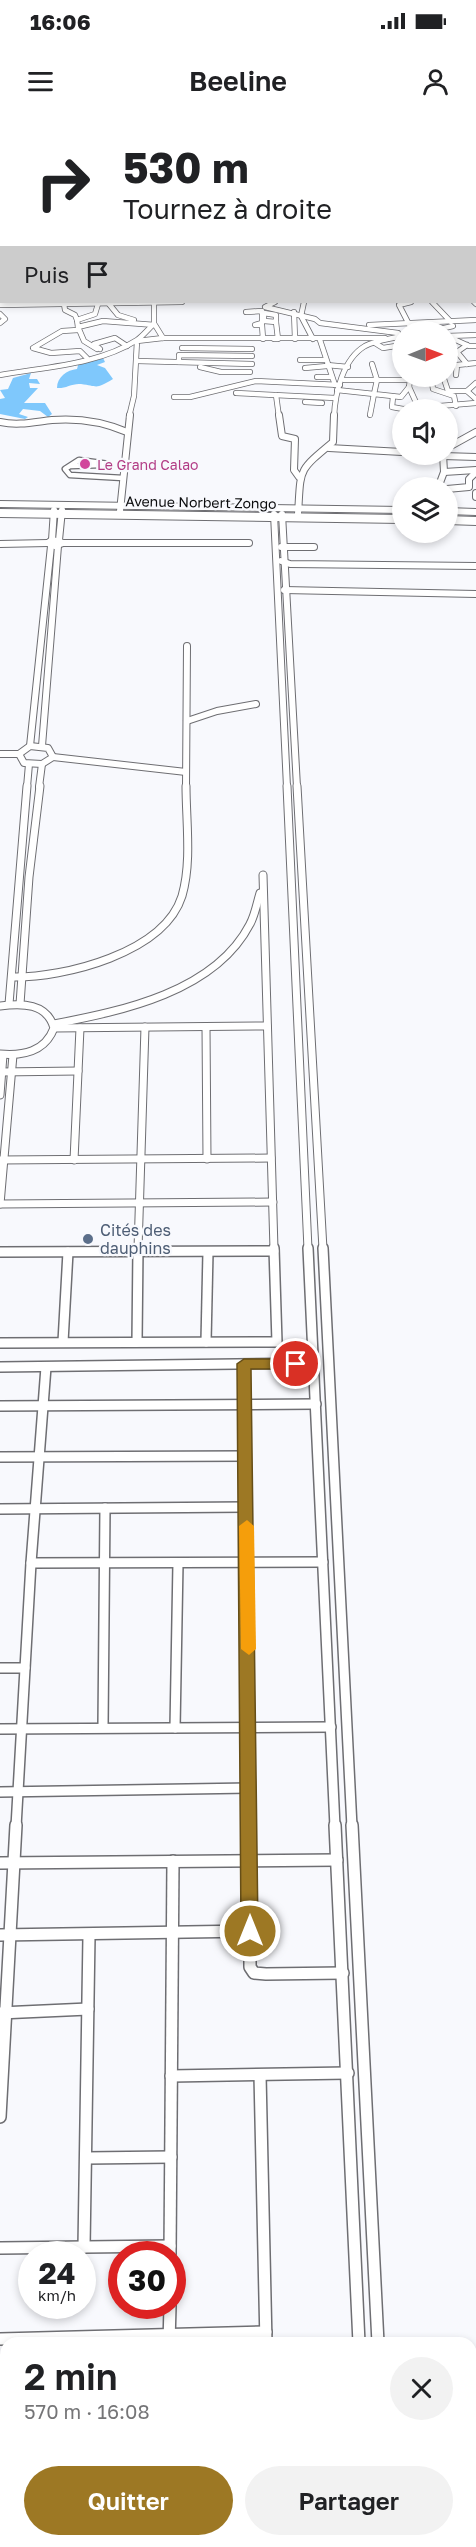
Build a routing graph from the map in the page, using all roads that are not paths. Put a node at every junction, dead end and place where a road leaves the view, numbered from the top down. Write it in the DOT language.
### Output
graph roads {
  1 [pos="19,303"];
  2 [pos="147,303"];
  3 [pos="159,303"];
  4 [pos="271,303"];
  5 [pos="304,303"];
  6 [pos="407,303"];
  7 [pos="433,303"];
  8 [pos="64,304"];
  9 [pos="98,304"];
  10 [pos="109,304"];
  11 [pos="0,305"];
  12 [pos="0,312"];
  13 [pos="246,312"];
  14 [pos="294,312"];
  15 [pos="301,316"];
  16 [pos="76,320"];
  17 [pos="476,320"];
  18 [pos="409,321"];
  19 [pos="450,321"];
  20 [pos="458,321"];
  21 [pos="133,322"];
  22 [pos="276,322"];
  23 [pos="0,323"];
  24 [pos="392,324"];
  25 [pos="458,324"];
  26 [pos="153,325"];
  27 [pos="340,326"];
  28 [pos="358,326"];
  29 [pos="78,328"];
  30 [pos="365,328"];
  31 [pos="392,332"];
  32 [pos="392,336"];
  33 [pos="458,336"];
  34 [pos="476,336"];
  35 [pos="163,338"];
  36 [pos="185,338"];
  37 [pos="385,338"];
  38 [pos="252,339"];
  39 [pos="263,339"];
  40 [pos="271,339"];
  41 [pos="295,339"];
  42 [pos="312,339"];
  43 [pos="320,339"];
  44 [pos="344,339"];
  45 [pos="367,339"];
  46 [pos="137,340"];
  47 [pos="458,341"];
  48 [pos="375,343"];
  49 [pos="127,345"];
  50 [pos="467,345"];
  51 [pos="476,346"];
  52 [pos="392,347"];
  53 [pos="182,348"];
  54 [pos="252,348"];
  55 [pos="357,350"];
  56 [pos="103,351"];
  57 [pos="179,355"];
  58 [pos="252,356"];
  59 [pos="87,358"];
  60 [pos="300,360"];
  61 [pos="179,362"];
  62 [pos="136,363"];
  63 [pos="476,363"];
  64 [pos="252,364"];
  65 [pos="326,364"];
  66 [pos="372,364"];
  67 [pos="467,364"];
  68 [pos="458,366"];
  69 [pos="348,367"];
  70 [pos="305,368"];
  71 [pos="250,372"];
  72 [pos="0,375"];
  73 [pos="317,377"];
  74 [pos="332,377"];
  75 [pos="392,379"];
  76 [pos="344,380"];
  77 [pos="377,380"];
  78 [pos="251,381"];
  79 [pos="476,383"];
  80 [pos="337,387"];
  81 [pos="409,387"];
  82 [pos="433,387"];
  83 [pos="446,387"];
  84 [pos="467,391"];
  85 [pos="236,393"];
  86 [pos="374,394"];
  87 [pos="276,395"];
  88 [pos="174,397"];
  89 [pos="393,397"];
  90 [pos="414,399"];
  91 [pos="455,399"];
  92 [pos="334,400"];
  93 [pos="476,401"];
  94 [pos="305,402"];
  95 [pos="458,406"];
  96 [pos="370,415"];
  97 [pos="0,422"];
  98 [pos="127,432"];
  99 [pos="476,432"];
  100 [pos="458,442"];
  101 [pos="329,448"];
  102 [pos="392,451"];
  103 [pos="458,456"];
  104 [pos="476,457"];
  105 [pos="444,465"];
  106 [pos="476,471"];
  107 [pos="444,472"];
  108 [pos="108,476"];
  109 [pos="299,477"];
  110 [pos="442,477"];
  111 [pos="123,478"];
  112 [pos="458,488"];
  113 [pos="0,504"];
  114 [pos="120,507"];
  115 [pos="392,510"];
  116 [pos="298,511"];
  117 [pos="0,512"];
  118 [pos="58,512"];
  119 [pos="458,513"];
  120 [pos="278,515"];
  121 [pos="392,516"];
  122 [pos="476,516"];
  123 [pos="392,517"];
  124 [pos="458,517"];
  125 [pos="55,543"];
  126 [pos="249,543"];
  127 [pos="0,544"];
  128 [pos="280,547"];
  129 [pos="314,547"];
  130 [pos="276,558"];
  131 [pos="285,563"];
  132 [pos="476,566"];
  133 [pos="282,590"];
  134 [pos="476,594"];
  135 [pos="187,646"];
  136 [pos="45,648"];
  137 [pos="256,704"];
  138 [pos="187,721"];
  139 [pos="42,746"];
  140 [pos="30,747"];
  141 [pos="0,754"];
  142 [pos="19,754"];
  143 [pos="53,757"];
  144 [pos="29,764"];
  145 [pos="42,764"];
  146 [pos="186,772"];
  147 [pos="25,877"];
  148 [pos="12,977"];
  149 [pos="22,978"];
  150 [pos="9,1004"];
  151 [pos="20,1004"];
  152 [pos="0,1006"];
  153 [pos="267,1026"];
  154 [pos="54,1027"];
  155 [pos="145,1027"];
  156 [pos="206,1027"];
  157 [pos="80,1028"];
  158 [pos="2,1054"];
  159 [pos="13,1055"];
  160 [pos="78,1071"];
  161 [pos="1,1072"];
  162 [pos="12,1072"];
  163 [pos="0,1095"];
  164 [pos="271,1158"];
  165 [pos="141,1159"];
  166 [pos="207,1159"];
  167 [pos="2,1160"];
  168 [pos="74,1160"];
  169 [pos="273,1202"];
  170 [pos="0,1204"];
  171 [pos="138,1204"];
  172 [pos="274,1251"];
  173 [pos="0,1252"];
  174 [pos="69,1252"];
  175 [pos="138,1252"];
  176 [pos="208,1252"];
  177 [pos="63,1342"];
  178 [pos="137,1342"];
  179 [pos="206,1342"];
  180 [pos="0,1343"];
  181 [pos="244,1364"];
  182 [pos="314,1364"];
  183 [pos="0,1367"];
  184 [pos="46,1367"];
  185 [pos="246,1404"];
  186 [pos="316,1404"];
  187 [pos="0,1406"];
  188 [pos="42,1406"];
  189 [pos="246,1456"];
  190 [pos="0,1457"];
  191 [pos="38,1457"];
  192 [pos="246,1507"];
  193 [pos="105,1508"];
  194 [pos="0,1509"];
  195 [pos="35,1509"];
  196 [pos="247,1562"];
  197 [pos="323,1562"];
  198 [pos="31,1563"];
  199 [pos="178,1563"];
  200 [pos="105,1564"];
  201 [pos="0,1668"];
  202 [pos="25,1668"];
  203 [pos="250,1726"];
  204 [pos="103,1727"];
  205 [pos="331,1727"];
  206 [pos="175,1728"];
  207 [pos="0,1729"];
  208 [pos="23,1729"];
  209 [pos="250,1788"];
  210 [pos="0,1792"];
  211 [pos="19,1792"];
  212 [pos="250,1860"];
  213 [pos="337,1860"];
  214 [pos="173,1861"];
  215 [pos="0,1863"];
  216 [pos="16,1863"];
  217 [pos="250,1931"];
  218 [pos="174,1934"];
  219 [pos="0,1935"];
  220 [pos="12,1935"];
  221 [pos="89,1936"];
  222 [pos="343,1973"];
  223 [pos="88,2009"];
  224 [pos="3,2013"];
  225 [pos="348,2073"];
  226 [pos="260,2075"];
  227 [pos="171,2076"];
  228 [pos="1,2082"];
  229 [pos="0,2117"];
  230 [pos="171,2157"];
  231 [pos="86,2158"];
  232 [pos="84,2241"];
  233 [pos="170,2241"];
  234 [pos="0,2248"];
  235 [pos="18,2248"];
  236 [pos="170,2319"];
  237 [pos="169,2337"];
  238 [pos="266,2337"];
  239 [pos="359,2337"];
  240 [pos="378,2337"];
  1 -- 8 [label="street"];
  1 -- 11 [label="street"];
  1 -- 12 [label="street"];
  2 -- 3 [label="street"];
  2 -- 10 [label="street"];
  3 -- 26 [label="street"];
  4 -- 14 [label="street"];
  5 -- 15 [label="street"];
  6 -- 18 [label="street"];
  7 -- 19 [label="street"];
  8 -- 9 [label="street"];
  8 -- 16 [label="street"];
  9 -- 10 [label="street"];
  9 -- 16 [label="street"];
  10 -- 21 [label="street"];
  12 -- 23 [label="street"];
  13 -- 39 [label="street"];
  14 -- 15 [label="street"];
  14 -- 41 [label="street"];
  15 -- 27 [label="street"];
  15 -- 42 [label="street"];
  16 -- 29 [label="street"];
  17 -- 20 [label="street"];
  17 -- 25 [label="street"];
  21 -- 26 [label="street"];
  21 -- 29 [label="street"];
  22 -- 40 [label="street"];
  24 -- 28 [label="street"];
  26 -- 35 [label="street"];
  26 -- 46 [label="street"];
  27 -- 28 [label="street"];
  27 -- 44 [label="street"];
  28 -- 30 [label="street"];
  29 -- 56 [label="street"];
  29 -- 59 [label="street"];
  30 -- 31 [label="street"];
  30 -- 45 [label="street"];
  32 -- 37 [label="street"];
  33 -- 34 [label="street"];
  35 -- 36 [label="street"];
  35 -- 46 [label="street"];
  36 -- 38 [label="street"];
  36 -- 53 [label="street"];
  37 -- 45 [label="street"];
  37 -- 48 [label="street"];
  38 -- 39 [label="street"];
  38 -- 54 [label="street"];
  39 -- 40 [label="street"];
  40 -- 41 [label="street"];
  41 -- 42 [label="street"];
  42 -- 43 [label="street"];
  43 -- 44 [label="street"];
  43 -- 65 [label="street"];
  44 -- 45 [label="street"];
  44 -- 55 [label="street"];
  46 -- 49 [label="street"];
  46 -- 62 [label="street"];
  47 -- 50 [label="street"];
  48 -- 52 [label="street"];
  48 -- 55 [label="street"];
  49 -- 56 [label="street"];
  49 -- 56 [label="street"];
  50 -- 51 [label="street"];
  50 -- 67 [label="street"];
  53 -- 54 [label="street"];
  53 -- 57 [label="street"];
  54 -- 58 [label="street"];
  55 -- 69 [label="street"];
  56 -- 59 [label="street"];
  57 -- 58 [label="street"];
  57 -- 61 [label="street"];
  58 -- 64 [label="street"];
  59 -- 72 [label="street"];
  60 -- 65 [label="street"];
  61 -- 62 [label="street"];
  61 -- 64 [label="street"];
  62 -- 71 [label="street"];
  62 -- 98 [label="street"];
  63 -- 67 [label="street"];
  64 -- 71 [label="street"];
  65 -- 69 [label="street"];
  65 -- 70 [label="street"];
  65 -- 74 [label="street"];
  66 -- 77 [label="street"];
  67 -- 68 [label="street"];
  69 -- 76 [label="street"];
  71 -- 78 [label="street"];
  73 -- 74 [label="street"];
  74 -- 80 [label="street"];
  75 -- 77 [label="street"];
  76 -- 77 [label="street"];
  76 -- 80 [label="street"];
  77 -- 86 [label="street"];
  78 -- 80 [label="street"];
  78 -- 88 [label="street"];
  79 -- 84 [label="street"];
  80 -- 86 [label="street"];
  80 -- 92 [label="street"];
  81 -- 89 [label="street"];
  81 -- 90 [label="street"];
  82 -- 91 [label="street"];
  83 -- 84 [label="street"];
  84 -- 93 [label="street"];
  85 -- 87 [label="street"];
  86 -- 89 [label="street"];
  86 -- 96 [label="street"];
  87 -- 92 [label="street"];
  87 -- 109 [label="street"];
  92 -- 94 [label="street"];
  92 -- 101 [label="street"];
  93 -- 95 [label="street"];
  97 -- 98 [label="street"];
  98 -- 111 [label="street"];
  99 -- 100 [label="street"];
  101 -- 102 [label="street"];
  101 -- 109 [label="street"];
  103 -- 104 [label="street"];
  105 -- 107 [label="street"];
  106 -- 107 [label="street"];
  106 -- 112 [label="street"];
  107 -- 110 [label="street"];
  108 -- 108 [label="street"];
  108 -- 111 [label="street"];
  109 -- 116 [label="street"];
  111 -- 114 [label="street"];
  113 -- 114 [label="street"];
  114 -- 116 [label="street"];
  114 -- 118 [label="main road, Avenue Norbert Zongo"];
  114 -- 120 [label="main road, Avenue Norbert Zongo"];
  115 -- 116 [label="street"];
  116 -- 120 [label="main road, Avenue Norbert Zongo"];
  116 -- 121 [label="main road, Avenue Norbert Zongo"];
  117 -- 118 [label="main road, Avenue Norbert Zongo"];
  118 -- 120 [label="main road, Avenue Norbert Zongo"];
  118 -- 125 [label="street"];
  119 -- 122 [label="street"];
  120 -- 123 [label="main road, Avenue Norbert Zongo"];
  120 -- 128 [label="street"];
  122 -- 124 [label="main road"];
  125 -- 126 [label="street"];
  125 -- 127 [label="street"];
  125 -- 136 [label="street"];
  128 -- 129 [label="street"];
  128 -- 130 [label="street"];
  128 -- 131 [label="street"];
  130 -- 131 [label="street"];
  130 -- 133 [label="street"];
  131 -- 132 [label="street"];
  131 -- 133 [label="street"];
  133 -- 134 [label="street"];
  133 -- 182 [label="street"];
  133 -- 240 [label="street"];
  135 -- 138 [label="street"];
  136 -- 139 [label="street"];
  136 -- 140 [label="street"];
  137 -- 138 [label="street"];
  138 -- 146 [label="street"];
  139 -- 140 [label="street"];
  139 -- 143 [label="street"];
  140 -- 142 [label="street"];
  141 -- 142 [label="street"];
  142 -- 144 [label="street"];
  143 -- 145 [label="street"];
  143 -- 146 [label="street"];
  144 -- 145 [label="street"];
  144 -- 147 [label="street"];
  145 -- 147 [label="street"];
  146 -- 149 [label="street"];
  147 -- 148 [label="street"];
  147 -- 149 [label="street"];
  148 -- 149 [label="street"];
  148 -- 150 [label="street"];
  149 -- 151 [label="street"];
  150 -- 151 [label="street"];
  150 -- 152 [label="street"];
  151 -- 154 [label="street"];
  153 -- 154 [label="street"];
  153 -- 156 [label="street"];
  153 -- 164 [label="street"];
  154 -- 157 [label="street"];
  154 -- 159 [label="street"];
  155 -- 156 [label="street"];
  155 -- 157 [label="street"];
  155 -- 165 [label="street"];
  156 -- 166 [label="street"];
  157 -- 160 [label="street"];
  158 -- 159 [label="street"];
  158 -- 161 [label="street"];
  159 -- 162 [label="street"];
  160 -- 162 [label="street"];
  160 -- 168 [label="street"];
  161 -- 162 [label="street"];
  161 -- 163 [label="street"];
  162 -- 167 [label="street"];
  164 -- 166 [label="street"];
  164 -- 169 [label="street"];
  165 -- 166 [label="street"];
  165 -- 168 [label="street"];
  165 -- 171 [label="street"];
  167 -- 168 [label="street"];
  167 -- 170 [label="street"];
  169 -- 171 [label="street"];
  169 -- 172 [label="street"];
  170 -- 171 [label="street"];
  171 -- 175 [label="street"];
  172 -- 176 [label="street"];
  172 -- 179 [label="street"];
  173 -- 174 [label="street"];
  174 -- 175 [label="street"];
  174 -- 177 [label="street"];
  175 -- 176 [label="street"];
  175 -- 178 [label="street"];
  176 -- 179 [label="street"];
  177 -- 178 [label="street"];
  177 -- 180 [label="street"];
  178 -- 179 [label="street"];
  181 -- 182 [label="street"];
  181 -- 184 [label="street"];
  181 -- 185 [label="street"];
  182 -- 186 [label="street"];
  183 -- 184 [label="street"];
  184 -- 188 [label="street"];
  185 -- 186 [label="street"];
  185 -- 188 [label="street"];
  185 -- 189 [label="street"];
  186 -- 197 [label="street"];
  187 -- 188 [label="street"];
  188 -- 191 [label="street"];
  189 -- 191 [label="street"];
  189 -- 192 [label="street"];
  190 -- 191 [label="street"];
  191 -- 195 [label="street"];
  192 -- 193 [label="street"];
  192 -- 196 [label="street"];
  193 -- 195 [label="street"];
  193 -- 200 [label="street"];
  194 -- 195 [label="street"];
  195 -- 198 [label="street"];
  196 -- 197 [label="street"];
  196 -- 199 [label="street"];
  196 -- 203 [label="street"];
  197 -- 205 [label="street"];
  198 -- 200 [label="street"];
  198 -- 202 [label="street"];
  199 -- 200 [label="street"];
  199 -- 206 [label="street"];
  200 -- 204 [label="street"];
  201 -- 202 [label="street"];
  202 -- 208 [label="street"];
  203 -- 205 [label="street"];
  203 -- 206 [label="street"];
  203 -- 209 [label="street"];
  204 -- 206 [label="street"];
  204 -- 208 [label="street"];
  205 -- 213 [label="street"];
  207 -- 208 [label="street"];
  208 -- 211 [label="street"];
  209 -- 211 [label="street"];
  209 -- 212 [label="street"];
  210 -- 211 [label="street"];
  211 -- 216 [label="street"];
  212 -- 213 [label="street"];
  212 -- 214 [label="street"];
  212 -- 217 [label="street"];
  213 -- 222 [label="street"];
  214 -- 216 [label="street"];
  214 -- 218 [label="street"];
  215 -- 216 [label="street"];
  216 -- 220 [label="street"];
  217 -- 218 [label="street"];
  217 -- 222 [label="street"];
  218 -- 221 [label="street"];
  218 -- 227 [label="street"];
  219 -- 220 [label="street"];
  220 -- 221 [label="street"];
  220 -- 224 [label="street"];
  221 -- 223 [label="street"];
  222 -- 225 [label="street"];
  223 -- 224 [label="street"];
  223 -- 231 [label="street"];
  224 -- 228 [label="street"];
  225 -- 226 [label="street"];
  225 -- 239 [label="street"];
  226 -- 227 [label="street"];
  226 -- 238 [label="street"];
  227 -- 230 [label="street"];
  228 -- 229 [label="street"];
  230 -- 231 [label="street"];
  230 -- 233 [label="street"];
  231 -- 232 [label="street"];
  234 -- 235 [label="street"];
  236 -- 237 [label="street"];
}
